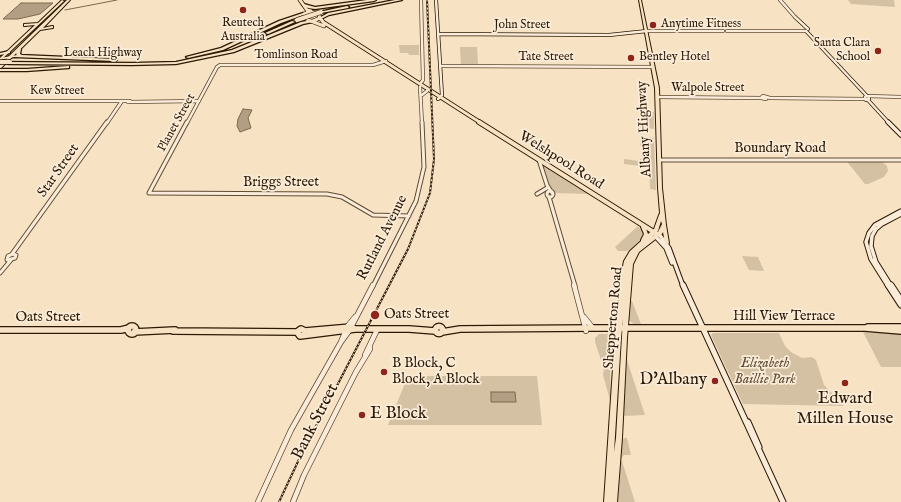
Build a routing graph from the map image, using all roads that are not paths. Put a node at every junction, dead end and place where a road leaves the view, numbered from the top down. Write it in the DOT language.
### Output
graph roads {
  1 [pos="64,0"];
  2 [pos="69,0"];
  3 [pos="297,0"];
  4 [pos="300,0"];
  5 [pos="374,0"];
  6 [pos="389,0"];
  7 [pos="395,0"];
  8 [pos="400,0"];
  9 [pos="421,0"];
  10 [pos="436,0"];
  11 [pos="637,0"];
  12 [pos="640,0"];
  13 [pos="780,0"];
  14 [pos="361,2"];
  15 [pos="304,4"];
  16 [pos="312,12"];
  17 [pos="322,13"];
  18 [pos="304,14"];
  19 [pos="795,17"];
  20 [pos="320,18"];
  21 [pos="298,21"];
  22 [pos="312,21"];
  23 [pos="39,23"];
  24 [pos="52,27"];
  25 [pos="38,30"];
  26 [pos="806,30"];
  27 [pos="645,31"];
  28 [pos="438,34"];
  29 [pos="24,37"];
  30 [pos="19,49"];
  31 [pos="21,56"];
  32 [pos="206,58"];
  33 [pos="3,61"];
  34 [pos="126,61"];
  35 [pos="148,61"];
  36 [pos="384,61"];
  37 [pos="132,64"];
  38 [pos="223,64"];
  39 [pos="440,66"];
  40 [pos="653,67"];
  41 [pos="423,77"];
  42 [pos="416,81"];
  43 [pos="420,85"];
  44 [pos="427,91"];
  45 [pos="422,95"];
  46 [pos="438,97"];
  47 [pos="657,97"];
  48 [pos="901,97"];
  49 [pos="868,98"];
  50 [pos="0,101"];
  51 [pos="121,101"];
  52 [pos="199,101"];
  53 [pos="901,135"];
  54 [pos="539,160"];
  55 [pos="660,160"];
  56 [pos="901,160"];
  57 [pos="547,188"];
  58 [pos="149,193"];
  59 [pos="536,194"];
  60 [pos="551,195"];
  61 [pos="901,211"];
  62 [pos="662,213"];
  63 [pos="901,214"];
  64 [pos="409,216"];
  65 [pos="664,224"];
  66 [pos="642,225"];
  67 [pos="655,234"];
  68 [pos="642,242"];
  69 [pos="667,243"];
  70 [pos="677,272"];
  71 [pos="0,273"];
  72 [pos="901,300"];
  73 [pos="901,305"];
  74 [pos="584,317"];
  75 [pos="901,327"];
  76 [pos="592,328"];
  77 [pos="865,328"];
  78 [pos="350,329"];
  79 [pos="585,329"];
  80 [pos="621,329"];
  81 [pos="703,329"];
  82 [pos="0,330"];
  83 [pos="377,330"];
  84 [pos="901,331"];
  85 [pos="258,502"];
  86 [pos="294,502"];
  87 [pos="608,502"];
  88 [pos="613,502"];
  89 [pos="782,502"];
  1 -- 23 [label="highway"];
  2 -- 25 [label="highway"];
  3 -- 18 [label="main road"];
  4 -- 15 [label="main road"];
  5 -- 14 [label="highway"];
  6 -- 17 [label="highway"];
  7 -- 17 [label="highway"];
  8 -- 20 [label="highway"];
  9 -- 41 [label="street"];
  10 -- 28 [label="main road"];
  11 -- 27 [label="highway, Albany Highway"];
  12 -- 27 [label="highway, Albany Highway"];
  13 -- 19 [label="street"];
  14 -- 15 [label="highway"];
  14 -- 16 [label="highway"];
  15 -- 16 [label="main road"];
  16 -- 18 [label="main road"];
  16 -- 20 [label="main road, Welshpool Road"];
  17 -- 21 [label="highway, bridge"];
  18 -- 22 [label="main road, Welshpool Road"];
  18 -- 35 [label="highway"];
  19 -- 26 [label="main road"];
  20 -- 22 [label="main road"];
  20 -- 36 [label="main road, Welshpool Road"];
  21 -- 32 [label="highway"];
  21 -- 35 [label="highway"];
  22 -- 32 [label="highway"];
  22 -- 36 [label="main road, Welshpool Road"];
  23 -- 29 [label="highway"];
  23 -- 29 [label="highway"];
  24 -- 25 [label="highway"];
  25 -- 30 [label="highway"];
  26 -- 27 [label="street"];
  26 -- 49 [label="main road"];
  27 -- 28 [label="main road, John Street"];
  27 -- 40 [label="highway, Albany Highway"];
  28 -- 39 [label="main road"];
  29 -- 33 [label="highway"];
  30 -- 31 [label="highway"];
  30 -- 33 [label="highway"];
  31 -- 33 [label="highway"];
  31 -- 34 [label="highway"];
  32 -- 37 [label="highway, Leach Highway"];
  33 -- 34 [label="highway, Leach Highway"];
  33 -- 37 [label="highway, Leach Highway"];
  33 -- 37 [label="highway"];
  34 -- 35 [label="highway, Leach Highway"];
  36 -- 38 [label="street, Tomlinson Road"];
  36 -- 42 [label="main road, Welshpool Road"];
  36 -- 43 [label="main road, Welshpool Road"];
  38 -- 52 [label="street, Planet Street"];
  39 -- 40 [label="street, Tate Street"];
  39 -- 46 [label="main road"];
  40 -- 47 [label="highway, Albany Highway"];
  41 -- 42 [label="street"];
  41 -- 43 [label="street"];
  42 -- 43 [label="main road, Welshpool Road"];
  43 -- 44 [label="main road, Welshpool Road"];
  43 -- 45 [label="street, Rutland Avenue"];
  43 -- 46 [label="main road, Welshpool Road"];
  44 -- 45 [label="street"];
  44 -- 46 [label="main road, Welshpool Road"];
  45 -- 64 [label="street, Rutland Avenue"];
  46 -- 54 [label="main road, Welshpool Road"];
  47 -- 49 [label="street, Walpole Street"];
  47 -- 55 [label="highway, Albany Highway"];
  48 -- 49 [label="street"];
  49 -- 53 [label="main road"];
  50 -- 51 [label="street, Kew Street"];
  51 -- 52 [label="street, Kew Street"];
  51 -- 71 [label="street, Star Street"];
  52 -- 58 [label="street, Planet Street"];
  54 -- 57 [label="street"];
  54 -- 66 [label="main road, Welshpool Road"];
  55 -- 56 [label="street, Boundary Road"];
  55 -- 62 [label="highway, Albany Highway"];
  57 -- 59 [label="street"];
  57 -- 60 [label="street"];
  57 -- 60 [label="street"];
  58 -- 64 [label="street, Briggs Street"];
  60 -- 74 [label="street"];
  61 -- 73 [label="main road"];
  62 -- 65 [label="highway"];
  62 -- 67 [label="highway, Shepperton Road"];
  63 -- 72 [label="main road"];
  64 -- 78 [label="street, Rutland Avenue"];
  65 -- 67 [label="highway, Shepperton Road"];
  65 -- 69 [label="highway"];
  66 -- 67 [label="main road, Welshpool Road"];
  66 -- 68 [label="highway"];
  67 -- 68 [label="highway, Shepperton Road"];
  67 -- 69 [label="main road"];
  67 -- 70 [label="main road"];
  67 -- 80 [label="highway, Shepperton Road"];
  68 -- 80 [label="highway, Shepperton Road"];
  69 -- 70 [label="main road"];
  70 -- 81 [label="main road"];
  74 -- 76 [label="street"];
  74 -- 79 [label="street"];
  75 -- 77 [label="main road, Hill View Terrace"];
  76 -- 79 [label="main road"];
  76 -- 80 [label="main road"];
  77 -- 81 [label="main road, Hill View Terrace"];
  77 -- 84 [label="main road, Hill View Terrace"];
  78 -- 82 [label="main road, Oats Street"];
  78 -- 83 [label="main road"];
  78 -- 85 [label="street, Rutland Avenue"];
  79 -- 80 [label="main road"];
  79 -- 83 [label="main road"];
  80 -- 81 [label="main road"];
  80 -- 87 [label="highway, Shepperton Road"];
  80 -- 88 [label="highway, Shepperton Road"];
  81 -- 89 [label="main road"];
  83 -- 86 [label="street, Bank Street"];
}
